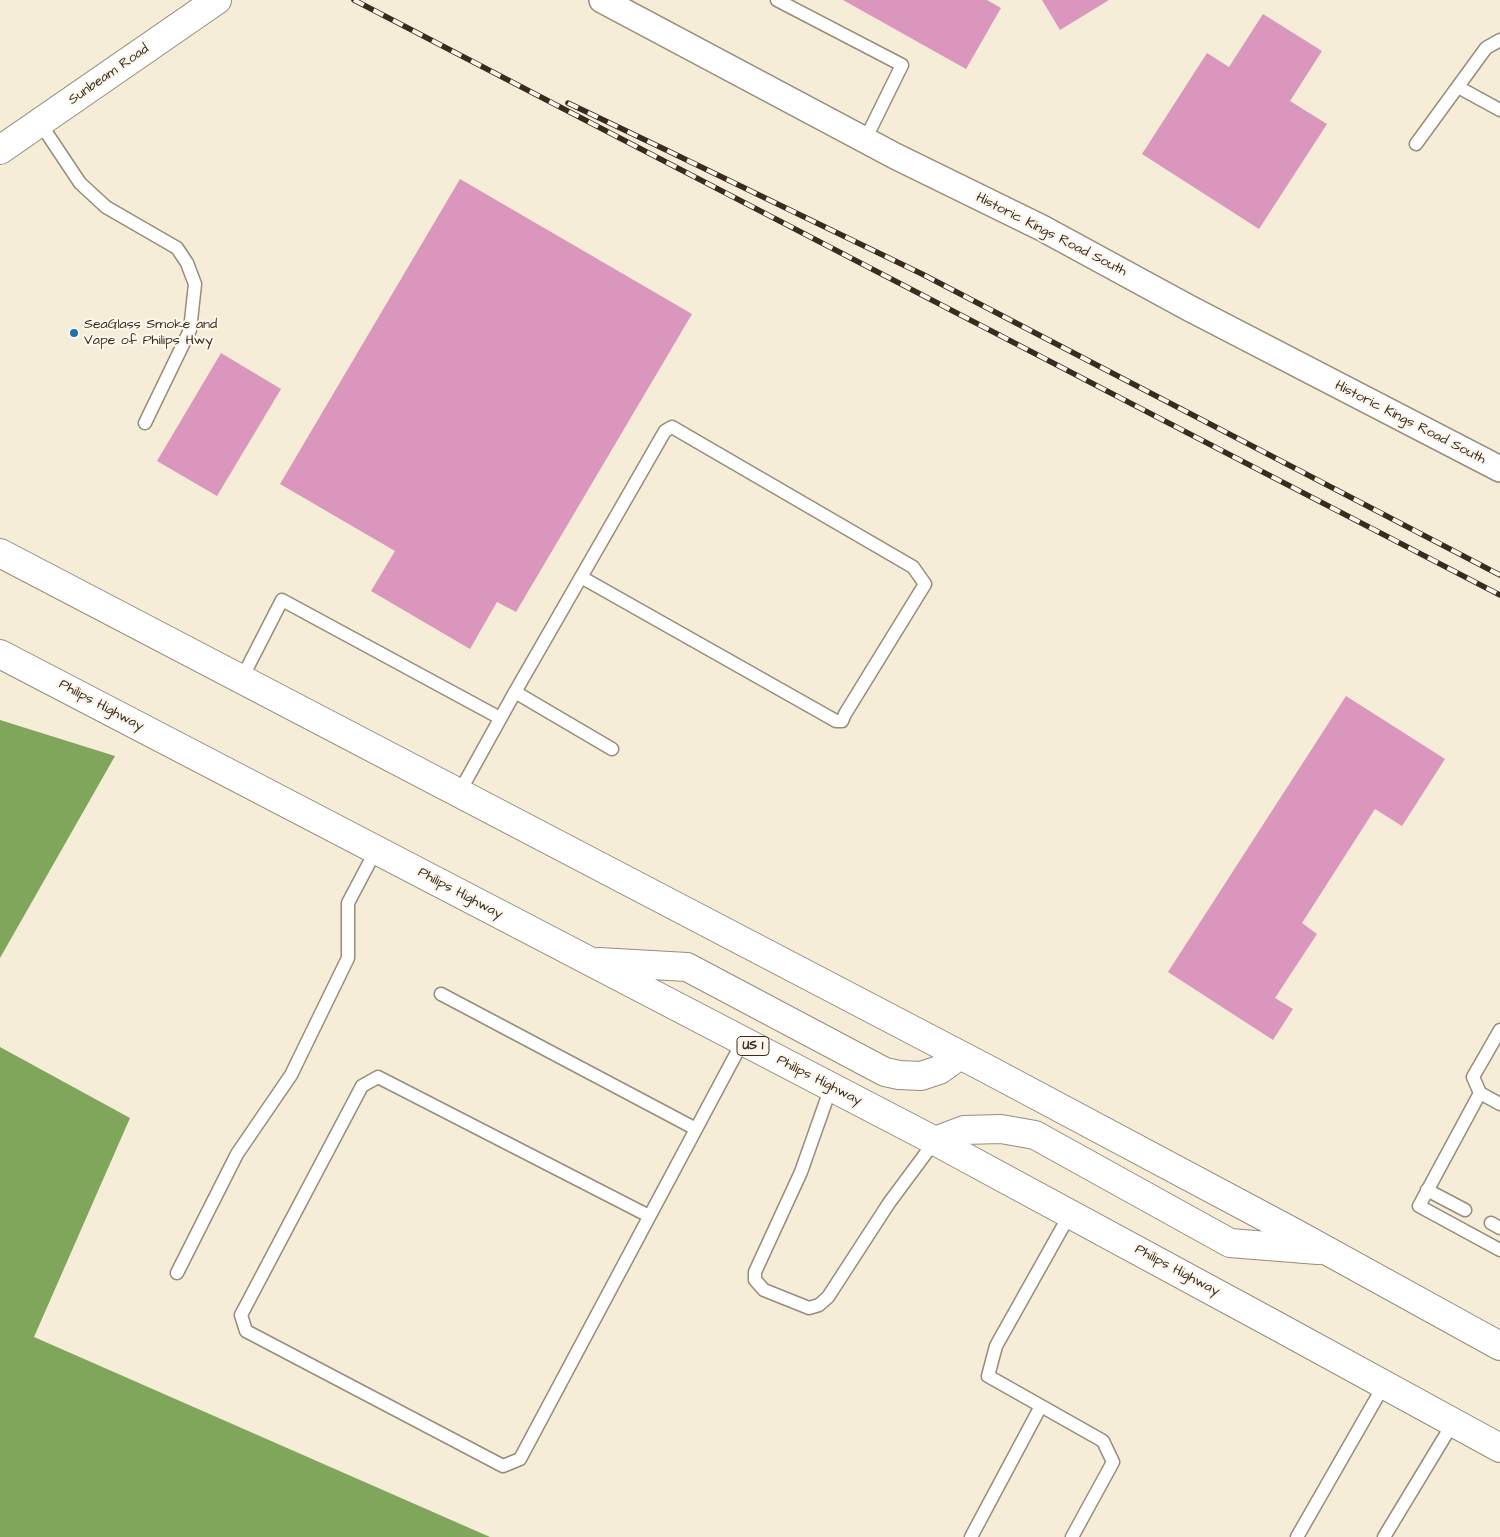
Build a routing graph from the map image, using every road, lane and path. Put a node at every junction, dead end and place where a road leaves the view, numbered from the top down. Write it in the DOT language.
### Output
graph roads {
  1 [pos="217,0"];
  2 [pos="602,0"];
  3 [pos="777,0"];
  4 [pos="1500,40"];
  5 [pos="1458,87"];
  6 [pos="1500,110"];
  7 [pos="40,123"];
  8 [pos="865,140"];
  9 [pos="1416,144"];
  10 [pos="2,145"];
  11 [pos="145,423"];
  12 [pos="1500,470"];
  13 [pos="0,554"];
  14 [pos="581,577"];
  15 [pos="0,654"];
  16 [pos="241,680"];
  17 [pos="515,692"];
  18 [pos="500,718"];
  19 [pos="612,748"];
  20 [pos="459,794"];
  21 [pos="376,850"];
  22 [pos="590,961"];
  23 [pos="441,994"];
  24 [pos="1500,1030"];
  25 [pos="743,1041"];
  26 [pos="960,1055"];
  27 [pos="831,1087"];
  28 [pos="1480,1093"];
  29 [pos="1500,1104"];
  30 [pos="696,1129"];
  31 [pos="936,1141"];
  32 [pos="1427,1190"];
  33 [pos="1465,1210"];
  34 [pos="1070,1214"];
  35 [pos="649,1216"];
  36 [pos="1500,1250"];
  37 [pos="1327,1251"];
  38 [pos="177,1273"];
  39 [pos="1500,1346"];
  40 [pos="1384,1385"];
  41 [pos="1041,1406"];
  42 [pos="1453,1423"];
  43 [pos="1500,1448"];
  44 [pos="971,1537"];
  45 [pos="1072,1537"];
  46 [pos="1297,1537"];
  47 [pos="1384,1537"];
  1 -- 7 [label="main road, Sunbeam Road"];
  2 -- 8 [label="street, Historic Kings Road South"];
  3 -- 8 [label="lane"];
  4 -- 5 [label="lane"];
  5 -- 6 [label="lane"];
  5 -- 9 [label="lane"];
  7 -- 10 [label="main road, Sunbeam Road"];
  7 -- 11 [label="lane"];
  8 -- 12 [label="street, Historic Kings Road South"];
  13 -- 16 [label="main road"];
  14 -- 14 [label="lane"];
  14 -- 17 [label="lane"];
  15 -- 21 [label="main road, Philips Highway / US 1"];
  16 -- 18 [label="lane"];
  16 -- 20 [label="main road"];
  17 -- 18 [label="lane"];
  17 -- 19 [label="lane"];
  18 -- 20 [label="lane"];
  20 -- 26 [label="main road"];
  21 -- 22 [label="main road, Philips Highway / US 1"];
  21 -- 38 [label="lane"];
  22 -- 25 [label="main road, Philips Highway / US 1"];
  22 -- 26 [label="main road"];
  23 -- 30 [label="lane"];
  24 -- 28 [label="lane"];
  25 -- 27 [label="main road, Philips Highway / US 1"];
  25 -- 30 [label="lane"];
  26 -- 37 [label="main road"];
  27 -- 31 [label="main road, Philips Highway / US 1"];
  27 -- 31 [label="lane"];
  28 -- 29 [label="lane"];
  28 -- 32 [label="lane"];
  30 -- 35 [label="lane"];
  31 -- 34 [label="main road, Philips Highway / US 1"];
  31 -- 37 [label="main road"];
  32 -- 33 [label="lane"];
  32 -- 36 [label="lane"];
  34 -- 40 [label="main road, Philips Highway / US 1"];
  34 -- 41 [label="lane"];
  35 -- 35 [label="lane"];
  37 -- 39 [label="main road"];
  40 -- 42 [label="main road, Philips Highway / US 1"];
  40 -- 46 [label="lane"];
  41 -- 44 [label="lane"];
  41 -- 45 [label="lane"];
  42 -- 43 [label="main road, Philips Highway / US 1"];
  42 -- 47 [label="lane"];
}
